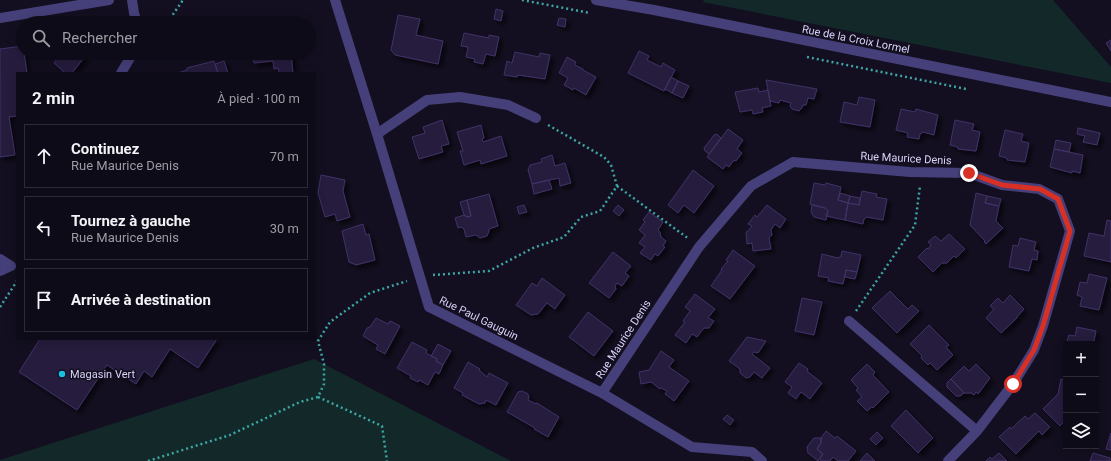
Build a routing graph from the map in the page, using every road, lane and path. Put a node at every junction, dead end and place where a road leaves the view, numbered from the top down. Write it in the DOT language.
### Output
graph roads {
  1 [pos="109,0"];
  2 [pos="132,0"];
  3 [pos="182,0"];
  4 [pos="335,0"];
  5 [pos="596,0"];
  6 [pos="135,16"];
  7 [pos="172,16"];
  8 [pos="0,18"];
  9 [pos="129,60"];
  10 [pos="122,72"];
  11 [pos="1111,102"];
  12 [pos="536,118"];
  13 [pos="377,134"];
  14 [pos="922,172"];
  15 [pos="617,186"];
  16 [pos="699,247"];
  17 [pos="0,259"];
  18 [pos="0,271"];
  19 [pos="420,276"];
  20 [pos="16,283"];
  21 [pos="0,307"];
  22 [pos="849,321"];
  23 [pos="602,393"];
  24 [pos="318,397"];
  25 [pos="977,431"];
  26 [pos="148,461"];
  27 [pos="387,461"];
  28 [pos="762,461"];
  29 [pos="948,461"];
  1 -- 8 [label="street"];
  2 -- 6 [label="street"];
  3 -- 7 [label="path"];
  4 -- 13 [label="street, Rue Paul Gauguin"];
  5 -- 11 [label="street, Rue de la Croix Lormel"];
  9 -- 10 [label="street"];
  12 -- 13 [label="street"];
  12 -- 15 [label="path"];
  13 -- 19 [label="street, Rue Paul Gauguin"];
  14 -- 16 [label="street, Rue Maurice Denis"];
  14 -- 22 [label="path"];
  14 -- 25 [label="street, Rue Maurice Denis"];
  15 -- 16 [label="path"];
  15 -- 19 [label="path"];
  16 -- 23 [label="street, Rue Maurice Denis"];
  17 -- 18 [label="street"];
  19 -- 23 [label="street, Rue Paul Gauguin"];
  19 -- 24 [label="path"];
  20 -- 21 [label="path"];
  22 -- 25 [label="street"];
  23 -- 28 [label="street, Rue Paul Gauguin"];
  24 -- 26 [label="path"];
  24 -- 27 [label="path"];
  25 -- 29 [label="street, Rue Maurice Denis"];
}
